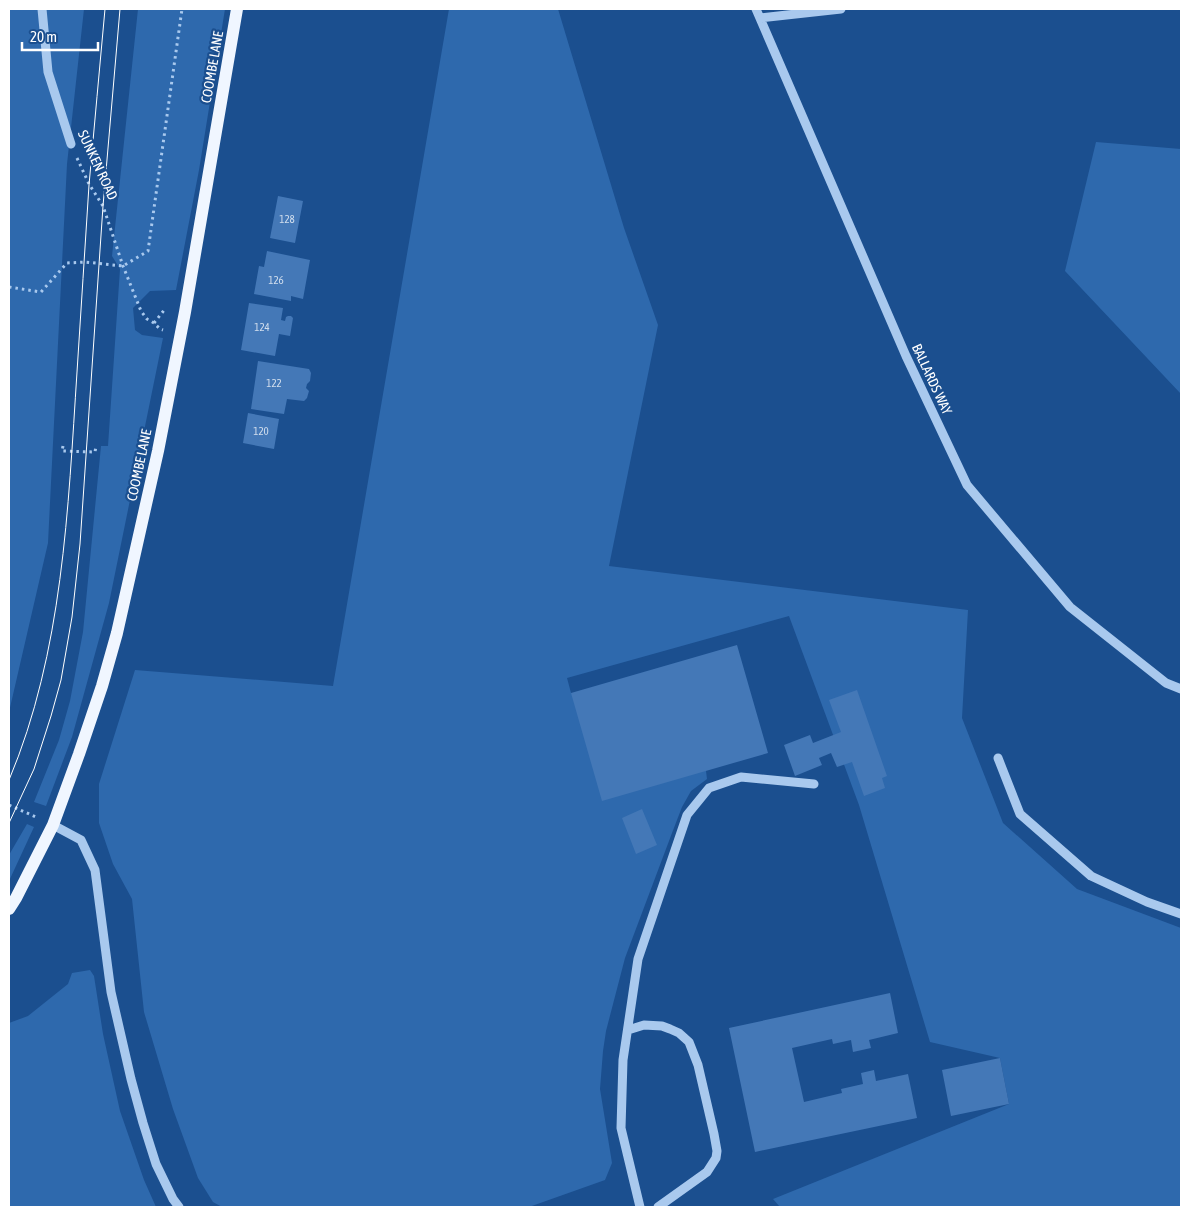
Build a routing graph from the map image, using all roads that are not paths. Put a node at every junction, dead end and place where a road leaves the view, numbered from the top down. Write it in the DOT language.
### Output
graph roads {
  1 [pos="42,9"];
  2 [pos="237,9"];
  3 [pos="756,9"];
  4 [pos="841,9"];
  5 [pos="760,18"];
  6 [pos="71,144"];
  7 [pos="1181,689"];
  8 [pos="998,758"];
  9 [pos="814,784"];
  10 [pos="53,825"];
  11 [pos="9,908"];
  12 [pos="1181,914"];
  13 [pos="628,1030"];
  14 [pos="179,1207"];
  15 [pos="640,1207"];
  16 [pos="658,1207"];
  1 -- 6 [label="street, SUNKEN ROAD"];
  2 -- 10 [label="main road, COOMBE LANE"];
  3 -- 5 [label="street, BALLARDS WAY"];
  4 -- 5 [label="street"];
  5 -- 7 [label="street, BALLARDS WAY"];
  8 -- 12 [label="street"];
  9 -- 13 [label="street"];
  10 -- 11 [label="main road, COOMBE LANE"];
  10 -- 14 [label="street"];
  13 -- 15 [label="street"];
  13 -- 16 [label="street"];
}
